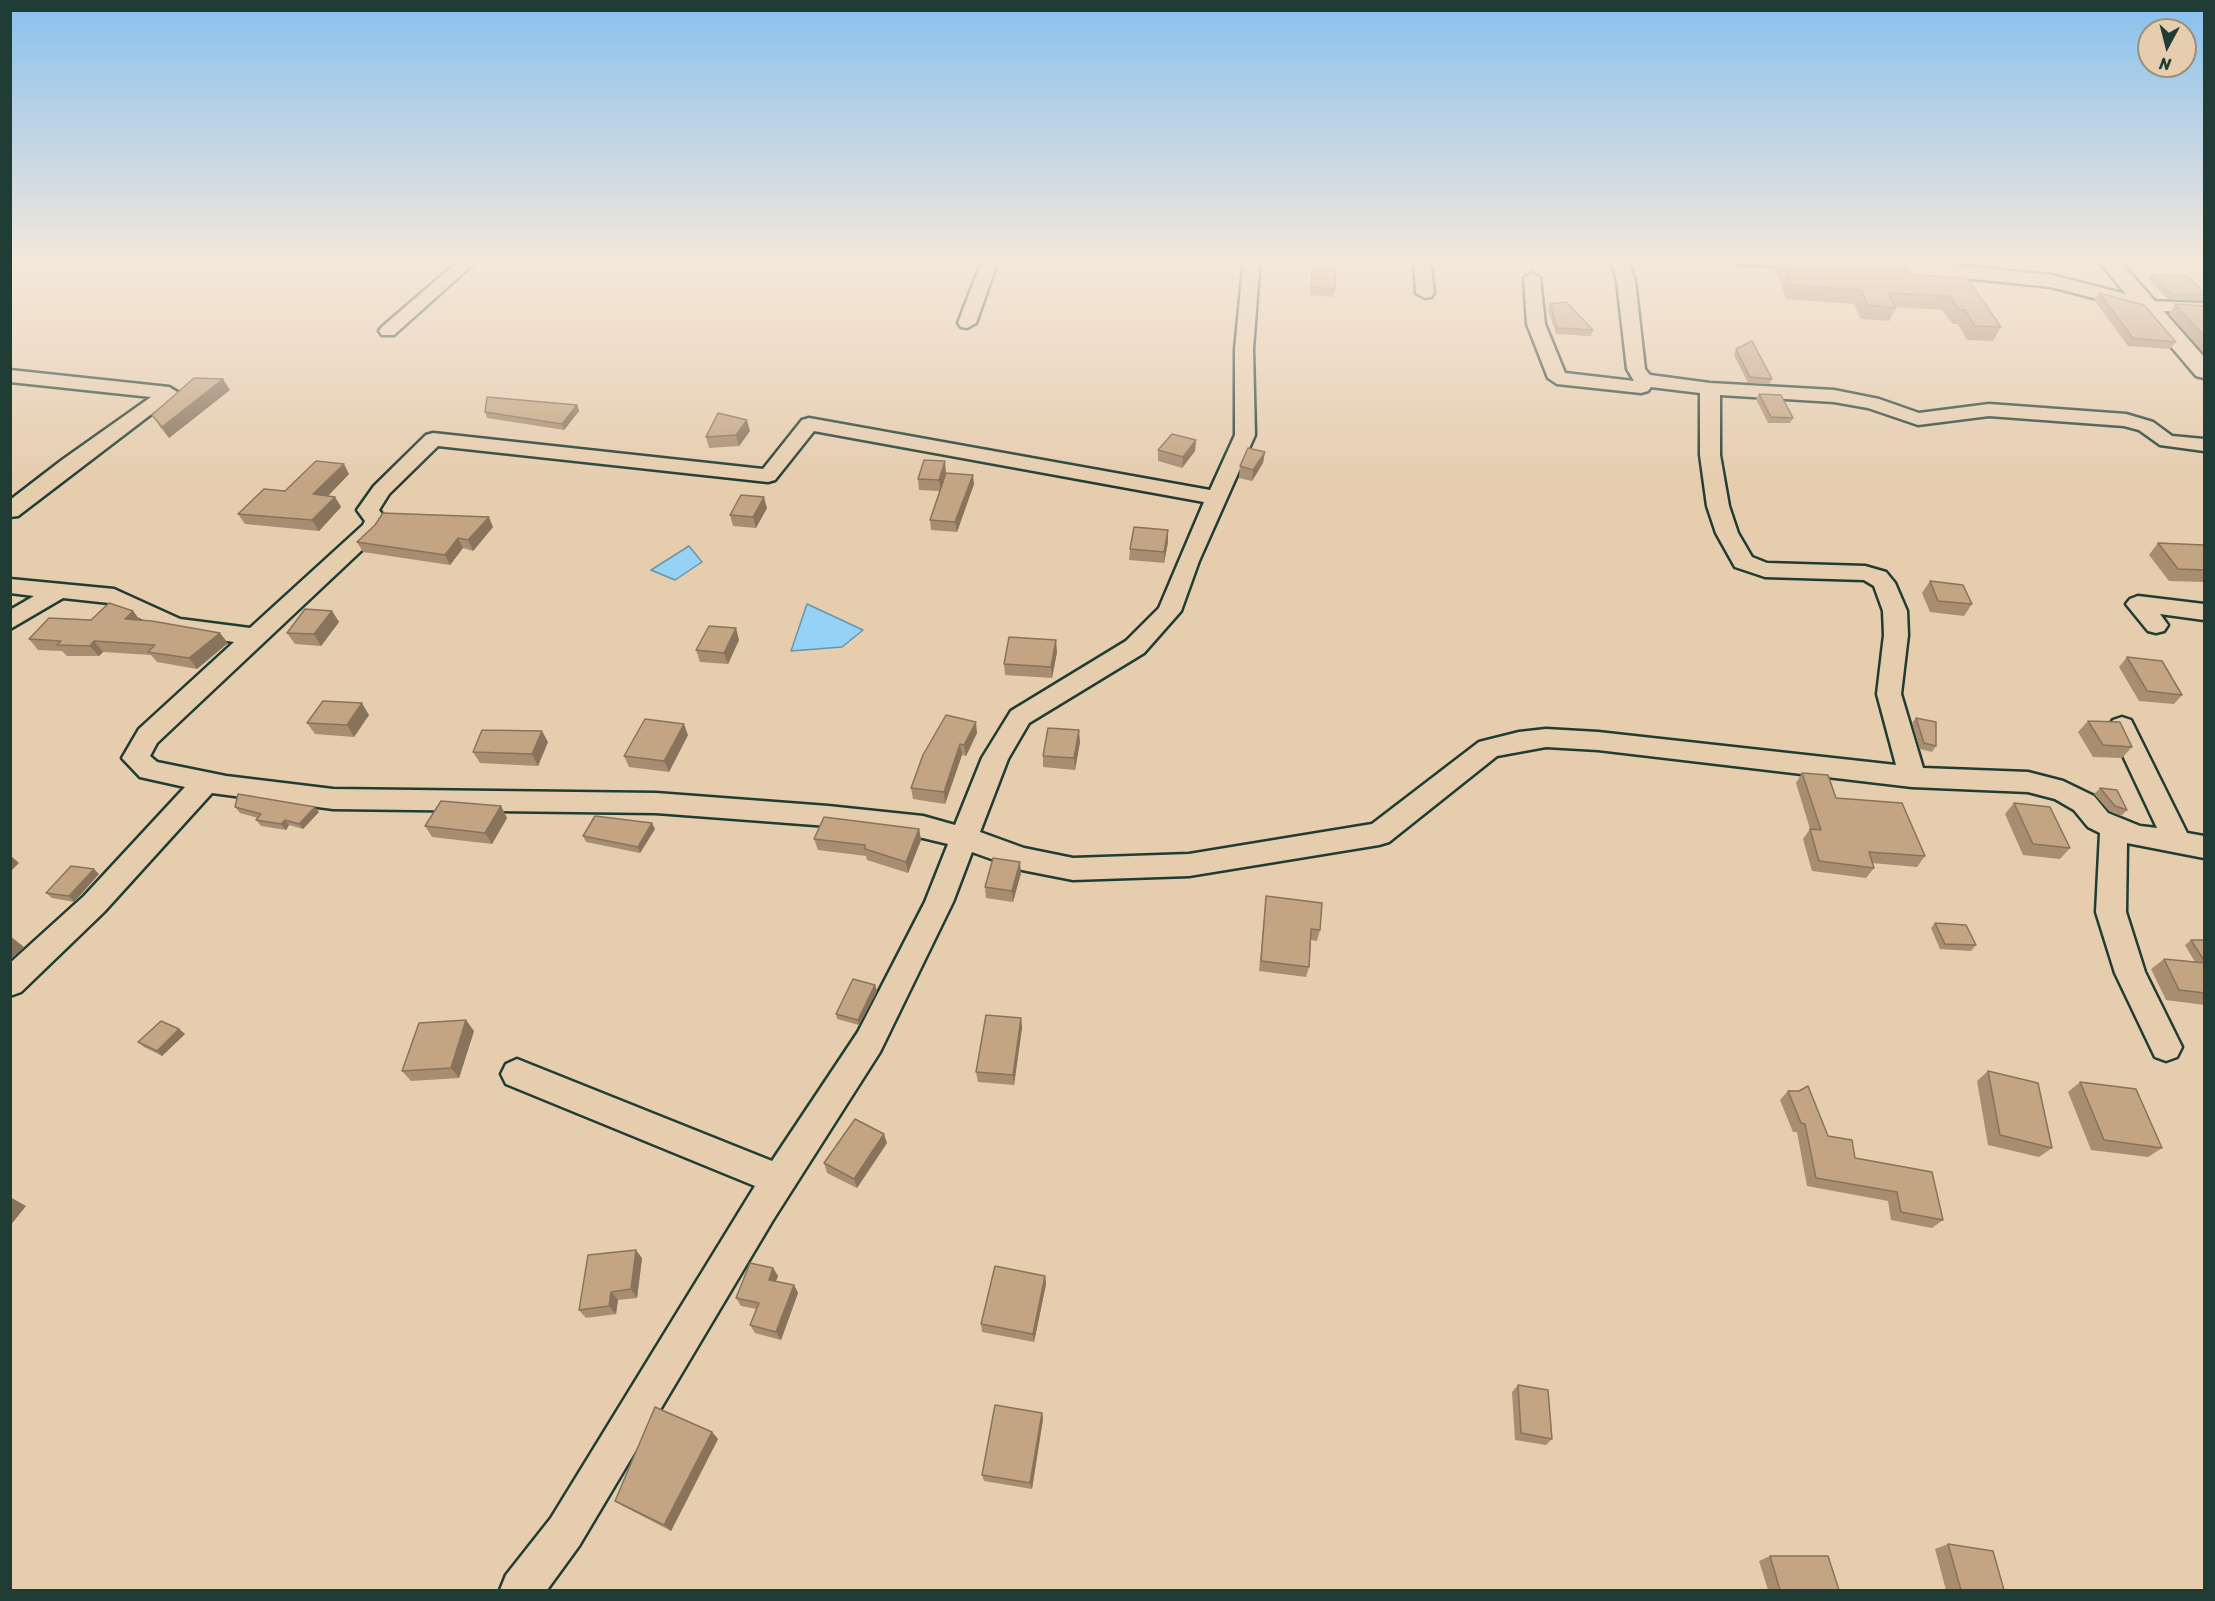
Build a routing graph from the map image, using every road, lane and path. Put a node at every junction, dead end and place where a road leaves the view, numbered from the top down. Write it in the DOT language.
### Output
graph roads {
  1 [pos="1245,333"];
  2 [pos="1539,333"];
  3 [pos="1632,333"];
  4 [pos="2173,333"];
  5 [pos="2205,371"];
  6 [pos="10,376"];
  7 [pos="1644,380"];
  8 [pos="1710,389"];
  9 [pos="2205,445"];
  10 [pos="1218,498"];
  11 [pos="10,511"];
  12 [pos="10,586"];
  13 [pos="57,592"];
  14 [pos="2205,612"];
  15 [pos="10,621"];
  16 [pos="2156,625"];
  17 [pos="255,637"];
  18 [pos="2122,726"];
  19 [pos="1912,777"];
  20 [pos="206,782"];
  21 [pos="2114,827"];
  22 [pos="965,838"];
  23 [pos="2177,842"];
  24 [pos="2205,847"];
  25 [pos="10,983"];
  26 [pos="2166,1047"];
  27 [pos="517,1074"];
  28 [pos="780,1180"];
  29 [pos="522,1590"];
  1 -- 10 [label="street"];
  2 -- 7 [label="street"];
  3 -- 7 [label="street"];
  4 -- 5 [label="main road"];
  6 -- 11 [label="street"];
  7 -- 8 [label="street"];
  8 -- 9 [label="street"];
  8 -- 19 [label="street"];
  10 -- 17 [label="street"];
  10 -- 22 [label="street"];
  12 -- 13 [label="street"];
  13 -- 15 [label="street"];
  13 -- 17 [label="street"];
  14 -- 16 [label="street"];
  17 -- 20 [label="street"];
  18 -- 23 [label="street"];
  19 -- 21 [label="street"];
  19 -- 22 [label="street"];
  20 -- 22 [label="street"];
  20 -- 25 [label="street"];
  21 -- 23 [label="street"];
  21 -- 26 [label="street"];
  22 -- 28 [label="street"];
  23 -- 24 [label="street"];
  27 -- 28 [label="street"];
  28 -- 29 [label="street"];
}
